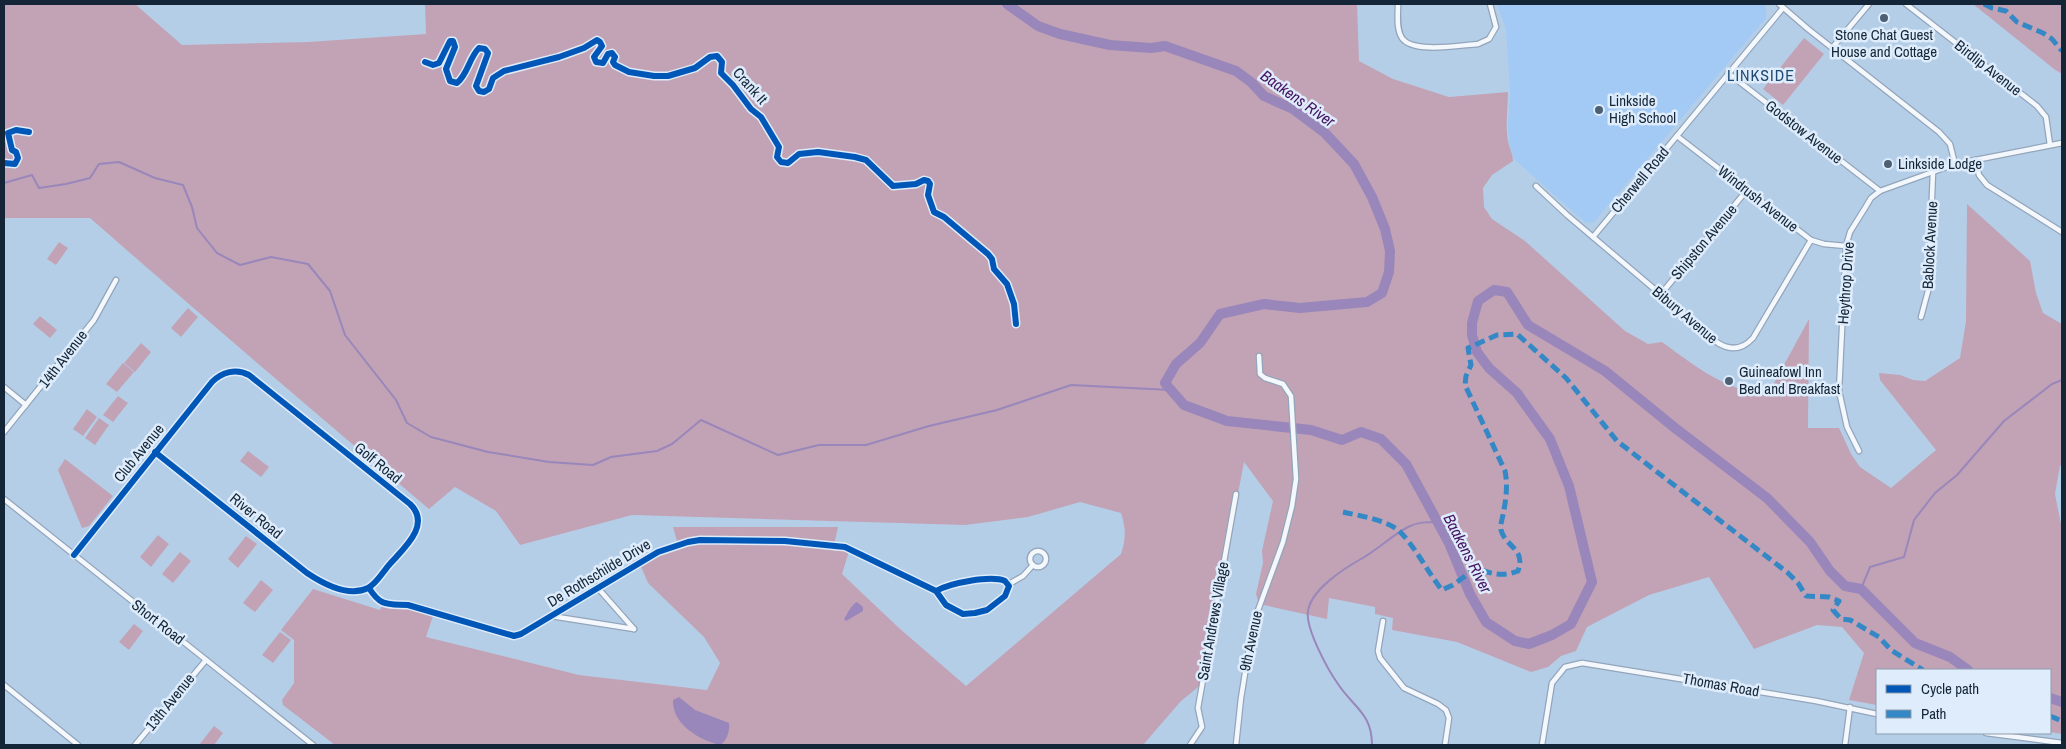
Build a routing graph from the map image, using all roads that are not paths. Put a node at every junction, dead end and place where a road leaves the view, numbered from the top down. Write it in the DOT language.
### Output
graph roads {
  1 [pos="1398,4"];
  2 [pos="1490,4"];
  3 [pos="1869,4"];
  4 [pos="1906,4"];
  5 [pos="1781,6"];
  6 [pos="1832,48"];
  7 [pos="1728,73"];
  8 [pos="1677,136"];
  9 [pos="2062,143"];
  10 [pos="2050,145"];
  11 [pos="1975,160"];
  12 [pos="1954,164"];
  13 [pos="1933,172"];
  14 [pos="1536,186"];
  15 [pos="1747,190"];
  16 [pos="1880,191"];
  17 [pos="2062,232"];
  18 [pos="1593,237"];
  19 [pos="1811,240"];
  20 [pos="1846,246"];
  21 [pos="116,280"];
  22 [pos="1661,294"];
  23 [pos="1921,317"];
  24 [pos="1259,356"];
  25 [pos="228,372"];
  26 [pos="4,387"];
  27 [pos="26,405"];
  28 [pos="4,432"];
  29 [pos="1859,451"];
  30 [pos="156,452"];
  31 [pos="1236,494"];
  32 [pos="4,499"];
  33 [pos="74,555"];
  34 [pos="1033,565"];
  35 [pos="1008,584"];
  36 [pos="597,587"];
  37 [pos="369,588"];
  38 [pos="936,591"];
  39 [pos="550,616"];
  40 [pos="1383,621"];
  41 [pos="206,660"];
  42 [pos="4,686"];
  43 [pos="1850,707"];
  44 [pos="1876,714"];
  45 [pos="1994,734"];
  46 [pos="2062,743"];
  47 [pos="78,745"];
  48 [pos="135,745"];
  49 [pos="313,745"];
  50 [pos="1190,745"];
  51 [pos="1236,745"];
  52 [pos="1445,745"];
  53 [pos="1542,745"];
  54 [pos="1845,745"];
  1 -- 2 [label="street"];
  3 -- 6 [label="street"];
  4 -- 10 [label="street, Birdlip Avenue"];
  5 -- 6 [label="street"];
  5 -- 7 [label="street, Cherwell Road"];
  6 -- 12 [label="street"];
  7 -- 8 [label="street, Cherwell Road"];
  7 -- 16 [label="street, Godstow Avenue"];
  8 -- 15 [label="street, Windrush Avenue"];
  8 -- 18 [label="street, Cherwell Road"];
  9 -- 10 [label="street, Heythrop Drive"];
  10 -- 11 [label="street, Heythrop Drive"];
  11 -- 12 [label="street, Heythrop Drive"];
  11 -- 17 [label="street"];
  12 -- 13 [label="street, Heythrop Drive"];
  13 -- 16 [label="street, Heythrop Drive"];
  13 -- 23 [label="street, Bablock Avenue"];
  14 -- 18 [label="street, Bibury Avenue"];
  15 -- 19 [label="street, Windrush Avenue"];
  15 -- 22 [label="street, Shipston Avenue"];
  16 -- 20 [label="street, Heythrop Drive"];
  18 -- 22 [label="street, Bibury Avenue"];
  19 -- 20 [label="street, Windrush Avenue"];
  19 -- 22 [label="street, Bibury Avenue"];
  20 -- 29 [label="street, Heythrop Drive"];
  21 -- 27 [label="street, 14th Avenue"];
  24 -- 51 [label="street, 9th Avenue"];
  25 -- 30 [label="street, Club Avenue"];
  25 -- 37 [label="street, Golf Road"];
  26 -- 27 [label="street"];
  27 -- 28 [label="street, 14th Avenue"];
  30 -- 33 [label="street, Club Avenue"];
  30 -- 37 [label="street, River Road"];
  31 -- 50 [label="street, Saint Andrews Village"];
  32 -- 33 [label="street, Short Road"];
  33 -- 41 [label="street, Short Road"];
  34 -- 35 [label="street, De Rothschilde Drive"];
  35 -- 38 [label="street"];
  35 -- 38 [label="street, De Rothschilde Drive"];
  36 -- 38 [label="street, De Rothschilde Drive"];
  36 -- 39 [label="street, De Rothschilde Drive"];
  36 -- 39 [label="street, De Rothschilde Drive"];
  37 -- 39 [label="street, De Rothschilde Drive"];
  40 -- 52 [label="street"];
  41 -- 48 [label="street, 13th Avenue"];
  41 -- 49 [label="street, Short Road"];
  42 -- 47 [label="street"];
  43 -- 44 [label="street, Thomas Road"];
  43 -- 53 [label="street, Thomas Road"];
  43 -- 54 [label="street"];
  45 -- 46 [label="street"];
}
